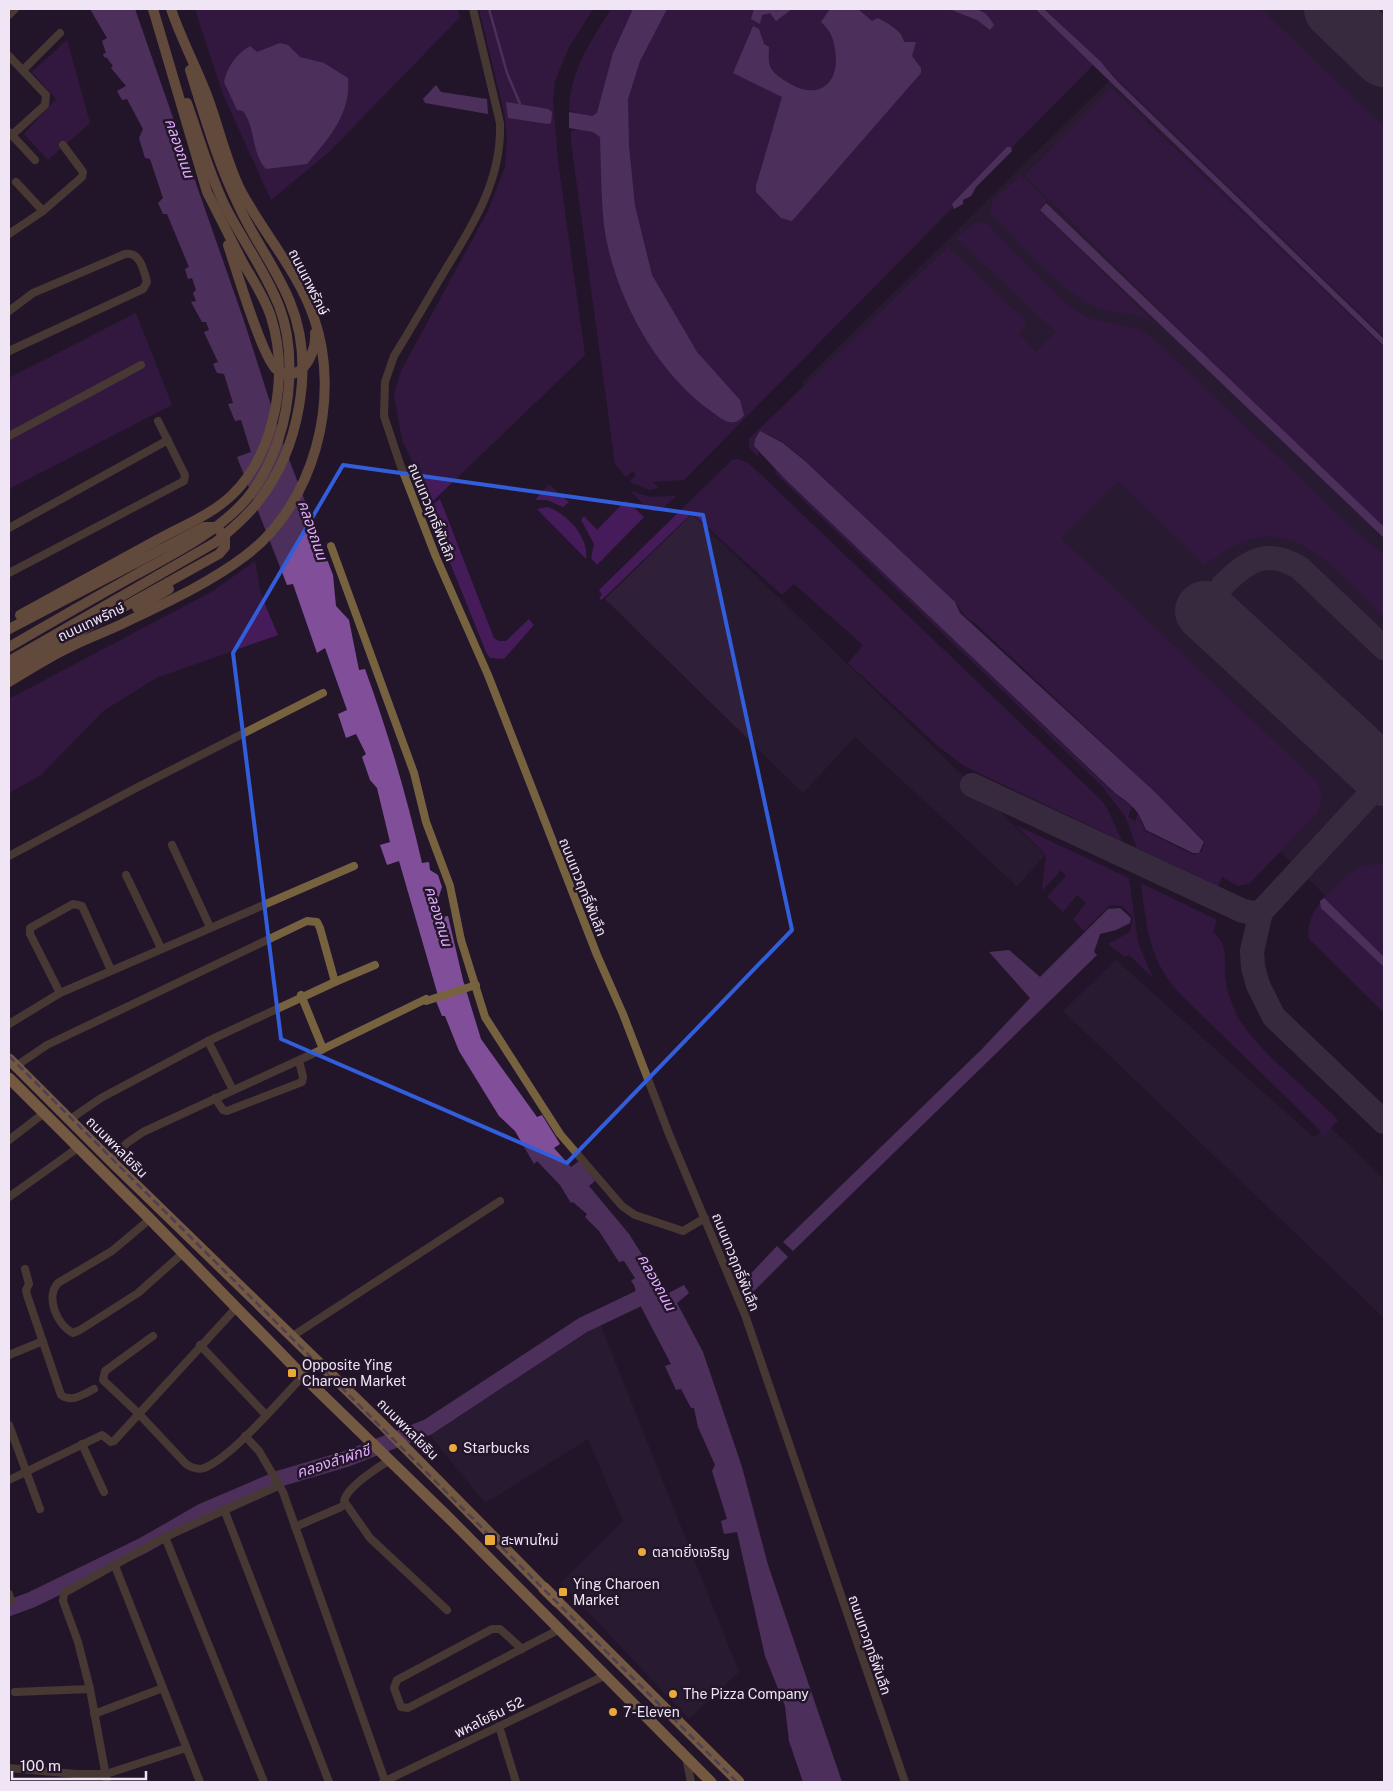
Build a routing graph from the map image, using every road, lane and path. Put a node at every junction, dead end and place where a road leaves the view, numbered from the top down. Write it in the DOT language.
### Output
graph roads {
  1 [pos="15,9"];
  2 [pos="153,9"];
  3 [pos="171,9"];
  4 [pos="473,9"];
  5 [pos="9,15"];
  6 [pos="175,21"];
  7 [pos="159,26"];
  8 [pos="60,33"];
  9 [pos="9,56"];
  10 [pos="23,70"];
  11 [pos="10,134"];
  12 [pos="63,145"];
  13 [pos="35,160"];
  14 [pos="16,182"];
  15 [pos="43,211"];
  16 [pos="219,218"];
  17 [pos="9,234"];
  18 [pos="9,311"];
  19 [pos="314,318"];
  20 [pos="9,351"];
  21 [pos="141,365"];
  22 [pos="158,421"];
  23 [pos="9,436"];
  24 [pos="168,440"];
  25 [pos="204,527"];
  26 [pos="9,528"];
  27 [pos="331,546"];
  28 [pos="191,570"];
  29 [pos="9,573"];
  30 [pos="9,622"];
  31 [pos="9,629"];
  32 [pos="9,635"];
  33 [pos="70,646"];
  34 [pos="9,647"];
  35 [pos="9,661"];
  36 [pos="9,671"];
  37 [pos="9,682"];
  38 [pos="323,693"];
  39 [pos="172,845"];
  40 [pos="9,856"];
  41 [pos="354,866"];
  42 [pos="126,875"];
  43 [pos="210,927"];
  44 [pos="161,948"];
  45 [pos="376,964"];
  46 [pos="111,970"];
  47 [pos="335,982"];
  48 [pos="476,985"];
  49 [pos="60,993"];
  50 [pos="301,996"];
  51 [pos="9,1024"];
  52 [pos="208,1041"];
  53 [pos="323,1049"];
  54 [pos="299,1060"];
  55 [pos="12,1062"];
  56 [pos="9,1078"];
  57 [pos="233,1090"];
  58 [pos="215,1098"];
  59 [pos="44,1113"];
  60 [pos="69,1120"];
  61 [pos="9,1140"];
  62 [pos="79,1148"];
  63 [pos="110,1160"];
  64 [pos="9,1197"];
  65 [pos="500,1201"];
  66 [pos="161,1210"];
  67 [pos="705,1218"];
  68 [pos="152,1220"];
  69 [pos="183,1253"];
  70 [pos="25,1270"];
  71 [pos="249,1296"];
  72 [pos="236,1308"];
  73 [pos="153,1336"];
  74 [pos="291,1337"];
  75 [pos="42,1341"];
  76 [pos="200,1345"];
  77 [pos="9,1355"];
  78 [pos="303,1376"];
  79 [pos="94,1389"];
  80 [pos="139,1414"];
  81 [pos="266,1415"];
  82 [pos="9,1425"];
  83 [pos="245,1436"];
  84 [pos="82,1444"];
  85 [pos="387,1457"];
  86 [pos="26,1472"];
  87 [pos="9,1480"];
  88 [pos="278,1485"];
  89 [pos="104,1492"];
  90 [pos="341,1507"];
  91 [pos="40,1509"];
  92 [pos="224,1509"];
  93 [pos="295,1527"];
  94 [pos="165,1537"];
  95 [pos="115,1566"];
  96 [pos="544,1588"];
  97 [pos="557,1601"];
  98 [pos="447,1610"];
  99 [pos="560,1629"];
  100 [pos="522,1649"];
  101 [pos="606,1675"];
  102 [pos="163,1688"];
  103 [pos="90,1690"];
  104 [pos="15,1692"];
  105 [pos="94,1714"];
  106 [pos="499,1726"];
  107 [pos="186,1748"];
  108 [pos="686,1757"];
  109 [pos="9,1768"];
  110 [pos="106,1778"];
  111 [pos="200,1782"];
  112 [pos="264,1782"];
  113 [pos="329,1782"];
  114 [pos="384,1782"];
  115 [pos="516,1782"];
  116 [pos="691,1782"];
  117 [pos="711,1782"];
  118 [pos="739,1782"];
  119 [pos="904,1782"];
  1 -- 5 [label="street"];
  2 -- 7 [label="main road, ถนนเทพรักษ์"];
  3 -- 6 [label="main road, ถนนเทพรักษ์"];
  4 -- 67 [label="street, ถนนเทวฤทธิ์พันลึก"];
  6 -- 19 [label="main road, ถนนเทพรักษ์"];
  6 -- 35 [label="main road, ถนนเทพรักษ์, bridge"];
  7 -- 16 [label="main road, ถนนเทพรักษ์"];
  7 -- 34 [label="main road, ถนนเทพรักษ์, bridge"];
  8 -- 10 [label="street"];
  9 -- 10 [label="street"];
  10 -- 11 [label="street"];
  11 -- 13 [label="street"];
  12 -- 15 [label="street"];
  14 -- 15 [label="street"];
  15 -- 17 [label="street"];
  16 -- 19 [label="main road"];
  16 -- 30 [label="main road, ถนนเทพรักษ์, bridge"];
  18 -- 20 [label="street"];
  19 -- 33 [label="main road, ถนนเทพรักษ์"];
  21 -- 23 [label="street"];
  22 -- 24 [label="street"];
  24 -- 26 [label="street"];
  24 -- 29 [label="street"];
  25 -- 28 [label="main road"];
  25 -- 31 [label="main road"];
  25 -- 32 [label="main road"];
  27 -- 48 [label="street"];
  28 -- 33 [label="main road"];
  28 -- 36 [label="main road"];
  33 -- 37 [label="main road, ถนนเทพรักษ์"];
  38 -- 40 [label="street"];
  39 -- 43 [label="street"];
  41 -- 43 [label="street"];
  42 -- 44 [label="street"];
  43 -- 44 [label="street"];
  44 -- 46 [label="street"];
  45 -- 47 [label="street"];
  46 -- 49 [label="street"];
  46 -- 49 [label="street"];
  47 -- 50 [label="street"];
  47 -- 55 [label="street"];
  48 -- 53 [label="street"];
  48 -- 67 [label="street"];
  49 -- 51 [label="street"];
  50 -- 52 [label="street"];
  50 -- 53 [label="street"];
  52 -- 57 [label="street"];
  52 -- 60 [label="street"];
  53 -- 54 [label="street"];
  54 -- 57 [label="street"];
  54 -- 58 [label="street"];
  55 -- 60 [label="main road, ถนนพหลโยธิน"];
  56 -- 59 [label="main road, ถนนพหลโยธิน"];
  57 -- 58 [label="street"];
  58 -- 63 [label="street"];
  59 -- 61 [label="street"];
  59 -- 62 [label="main road, ถนนพหลโยธิน"];
  60 -- 63 [label="main road, ถนนพหลโยธิน"];
  62 -- 64 [label="street"];
  62 -- 68 [label="main road, ถนนพหลโยธิน"];
  63 -- 66 [label="main road, ถนนพหลโยธิน"];
  65 -- 74 [label="street"];
  66 -- 68 [label="main road"];
  66 -- 71 [label="main road, ถนนพหลโยธิน"];
  67 -- 119 [label="street, ถนนเทวฤทธิ์พันลึก"];
  68 -- 69 [label="main road, ถนนพหลโยธิน"];
  68 -- 69 [label="street"];
  69 -- 72 [label="main road, ถนนพหลโยธิน"];
  70 -- 75 [label="street"];
  71 -- 72 [label="main road"];
  71 -- 74 [label="main road, ถนนพหลโยธิน"];
  72 -- 76 [label="street"];
  72 -- 78 [label="main road, ถนนพหลโยธิน"];
  73 -- 80 [label="street"];
  74 -- 96 [label="main road, ถนนพหลโยธิน"];
  75 -- 77 [label="street"];
  75 -- 79 [label="street"];
  76 -- 80 [label="street"];
  76 -- 81 [label="street"];
  78 -- 81 [label="street"];
  78 -- 85 [label="main road, ถนนพหลโยธิน"];
  80 -- 83 [label="street"];
  80 -- 84 [label="street"];
  81 -- 83 [label="street"];
  82 -- 86 [label="street"];
  83 -- 88 [label="street"];
  84 -- 86 [label="street"];
  84 -- 89 [label="street"];
  85 -- 98 [label="street"];
  85 -- 99 [label="main road, ถนนพหลโยธิน"];
  86 -- 87 [label="street"];
  86 -- 91 [label="street"];
  88 -- 92 [label="street"];
  88 -- 93 [label="street"];
  90 -- 93 [label="street"];
  92 -- 94 [label="street"];
  92 -- 113 [label="street"];
  93 -- 114 [label="street"];
  94 -- 95 [label="street"];
  94 -- 112 [label="street"];
  95 -- 102 [label="street"];
  95 -- 103 [label="street"];
  96 -- 97 [label="highway, ถนนพหลโยธิน"];
  97 -- 118 [label="main road, ถนนพหลโยธิน"];
  99 -- 100 [label="street"];
  99 -- 101 [label="main road, ถนนพหลโยธิน"];
  100 -- 100 [label="street"];
  101 -- 106 [label="street, พหลโยธิน 52"];
  101 -- 108 [label="main road, ถนนพหลโยธิน"];
  102 -- 105 [label="street"];
  102 -- 107 [label="street"];
  103 -- 104 [label="street"];
  103 -- 105 [label="street"];
  105 -- 110 [label="street"];
  106 -- 114 [label="street, พหลโยธิน 52"];
  106 -- 115 [label="street"];
  107 -- 110 [label="street"];
  107 -- 111 [label="street"];
  108 -- 116 [label="street"];
  108 -- 117 [label="main road, ถนนพหลโยธิน"];
  109 -- 110 [label="street"];
}
